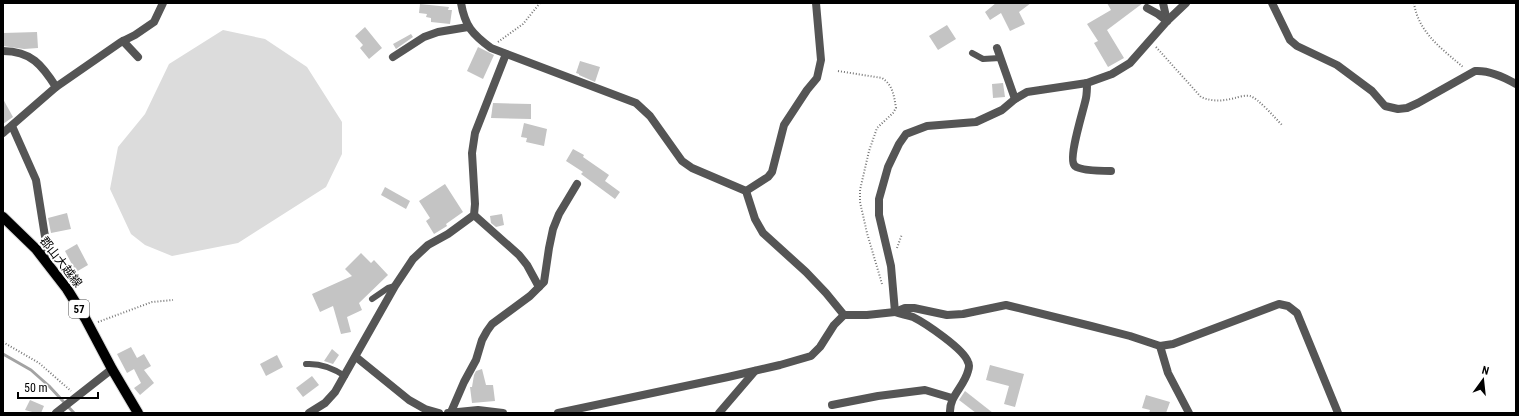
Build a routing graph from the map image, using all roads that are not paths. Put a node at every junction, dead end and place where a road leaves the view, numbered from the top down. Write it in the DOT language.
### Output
graph roads {
  1 [pos="163,3"];
  2 [pos="461,3"];
  3 [pos="816,3"];
  4 [pos="1163,3"];
  5 [pos="1186,3"];
  6 [pos="1272,3"];
  7 [pos="1147,8"];
  8 [pos="1167,21"];
  9 [pos="468,27"];
  10 [pos="123,41"];
  11 [pos="997,48"];
  12 [pos="3,51"];
  13 [pos="972,53"];
  14 [pos="506,54"];
  15 [pos="138,57"];
  16 [pos="393,57"];
  17 [pos="1000,58"];
  18 [pos="1087,83"];
  19 [pos="1516,84"];
  20 [pos="56,87"];
  21 [pos="1015,99"];
  22 [pos="12,126"];
  23 [pos="3,133"];
  24 [pos="1111,171"];
  25 [pos="577,184"];
  26 [pos="746,191"];
  27 [pos="474,215"];
  28 [pos="3,217"];
  29 [pos="44,258"];
  30 [pos="395,286"];
  31 [pos="539,287"];
  32 [pos="372,299"];
  33 [pos="895,312"];
  34 [pos="844,315"];
  35 [pos="1160,346"];
  36 [pos="356,357"];
  37 [pos="306,364"];
  38 [pos="112,369"];
  39 [pos="755,371"];
  40 [pos="345,376"];
  41 [pos="952,398"];
  42 [pos="832,405"];
  43 [pos="56,413"];
  44 [pos="138,413"];
  45 [pos="309,413"];
  46 [pos="439,413"];
  47 [pos="450,413"];
  48 [pos="503,413"];
  49 [pos="558,413"];
  50 [pos="719,413"];
  51 [pos="950,413"];
  52 [pos="1189,413"];
  53 [pos="1338,413"];
  1 -- 10 [label="street"];
  2 -- 9 [label="street"];
  3 -- 26 [label="street"];
  4 -- 8 [label="street"];
  5 -- 8 [label="street"];
  6 -- 19 [label="street"];
  7 -- 8 [label="street"];
  8 -- 18 [label="street"];
  9 -- 14 [label="street"];
  9 -- 16 [label="street"];
  10 -- 15 [label="street"];
  10 -- 20 [label="street"];
  11 -- 17 [label="street"];
  12 -- 20 [label="street"];
  13 -- 17 [label="lane"];
  14 -- 26 [label="street"];
  14 -- 27 [label="street"];
  17 -- 21 [label="street"];
  18 -- 21 [label="street"];
  18 -- 24 [label="street"];
  20 -- 22 [label="street"];
  21 -- 33 [label="street"];
  22 -- 23 [label="street"];
  22 -- 29 [label="street"];
  25 -- 31 [label="street"];
  26 -- 34 [label="street"];
  27 -- 30 [label="street"];
  27 -- 31 [label="street"];
  28 -- 29 [label="main road, 郡山大越線 / 57"];
  29 -- 38 [label="main road, 郡山大越線 / 57"];
  30 -- 32 [label="lane"];
  30 -- 36 [label="street"];
  31 -- 47 [label="street"];
  33 -- 34 [label="street"];
  33 -- 35 [label="street"];
  33 -- 41 [label="street"];
  34 -- 39 [label="street"];
  35 -- 52 [label="street"];
  35 -- 53 [label="street"];
  36 -- 40 [label="street"];
  36 -- 46 [label="street"];
  37 -- 40 [label="lane"];
  38 -- 43 [label="street"];
  38 -- 44 [label="main road, 郡山大越線 / 57"];
  39 -- 49 [label="street"];
  39 -- 50 [label="street"];
  40 -- 45 [label="street"];
  41 -- 42 [label="street"];
  41 -- 51 [label="street"];
  47 -- 48 [label="street"];
}
